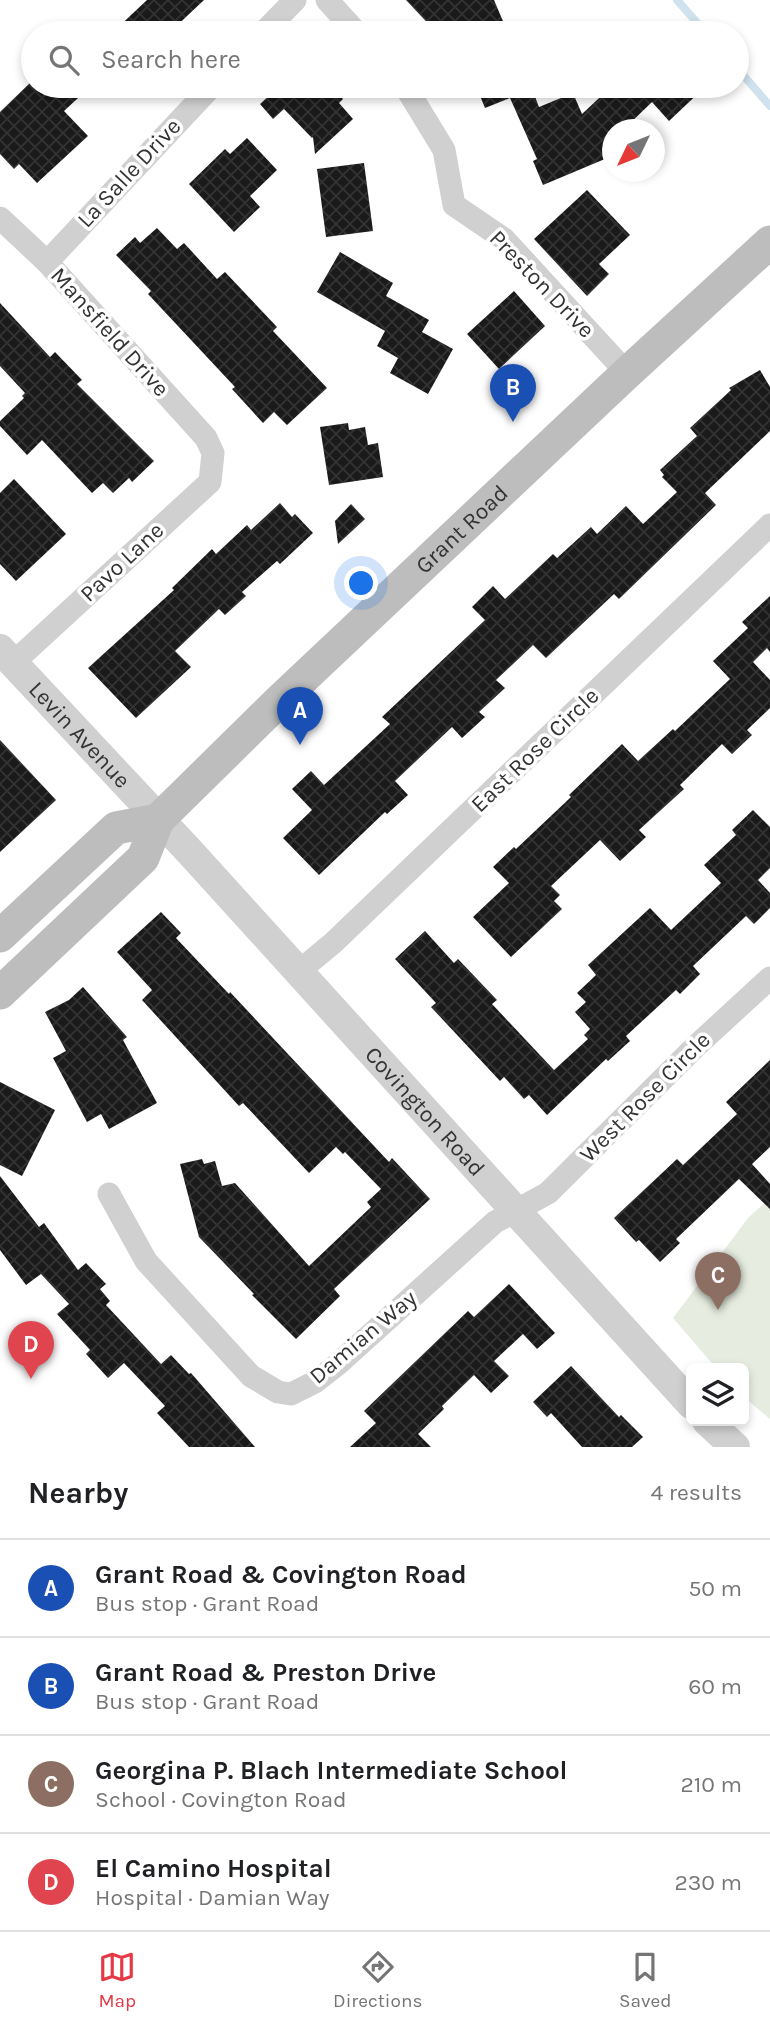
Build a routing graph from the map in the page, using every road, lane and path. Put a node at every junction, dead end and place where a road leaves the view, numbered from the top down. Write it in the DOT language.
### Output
graph roads {
  1 [pos="295,0"];
  2 [pos="327,0"];
  3 [pos="275,21"];
  4 [pos="346,21"];
  5 [pos="201,98"];
  6 [pos="412,98"];
  7 [pos="0,218"];
  8 [pos="770,242"];
  9 [pos="47,262"];
  10 [pos="627,373"];
  11 [pos="213,453"];
  12 [pos="770,525"];
  13 [pos="7,656"];
  14 [pos="158,820"];
  15 [pos="0,936"];
  16 [pos="298,972"];
  17 [pos="770,978"];
  18 [pos="0,993"];
  19 [pos="109,1194"];
  20 [pos="517,1210"];
  21 [pos="686,1398"];
  1 -- 3 [label="street"];
  2 -- 4 [label="street"];
  5 -- 9 [label="street, La Salle Drive"];
  6 -- 10 [label="street, Preston Drive"];
  7 -- 9 [label="street, Mansfield Drive"];
  8 -- 10 [label="main road, Grant Road"];
  9 -- 11 [label="street, Mansfield Drive"];
  10 -- 14 [label="main road, Grant Road"];
  11 -- 13 [label="street, Pavo Lane"];
  12 -- 16 [label="street, East Rose Circle"];
  13 -- 14 [label="street, Levin Avenue"];
  14 -- 15 [label="main road"];
  14 -- 16 [label="street, Covington Road"];
  14 -- 18 [label="main road, Grant Road"];
  16 -- 20 [label="street, Covington Road"];
  17 -- 20 [label="street, West Rose Circle"];
  19 -- 20 [label="street, Damian Way"];
  20 -- 21 [label="street, Covington Road"];
}
